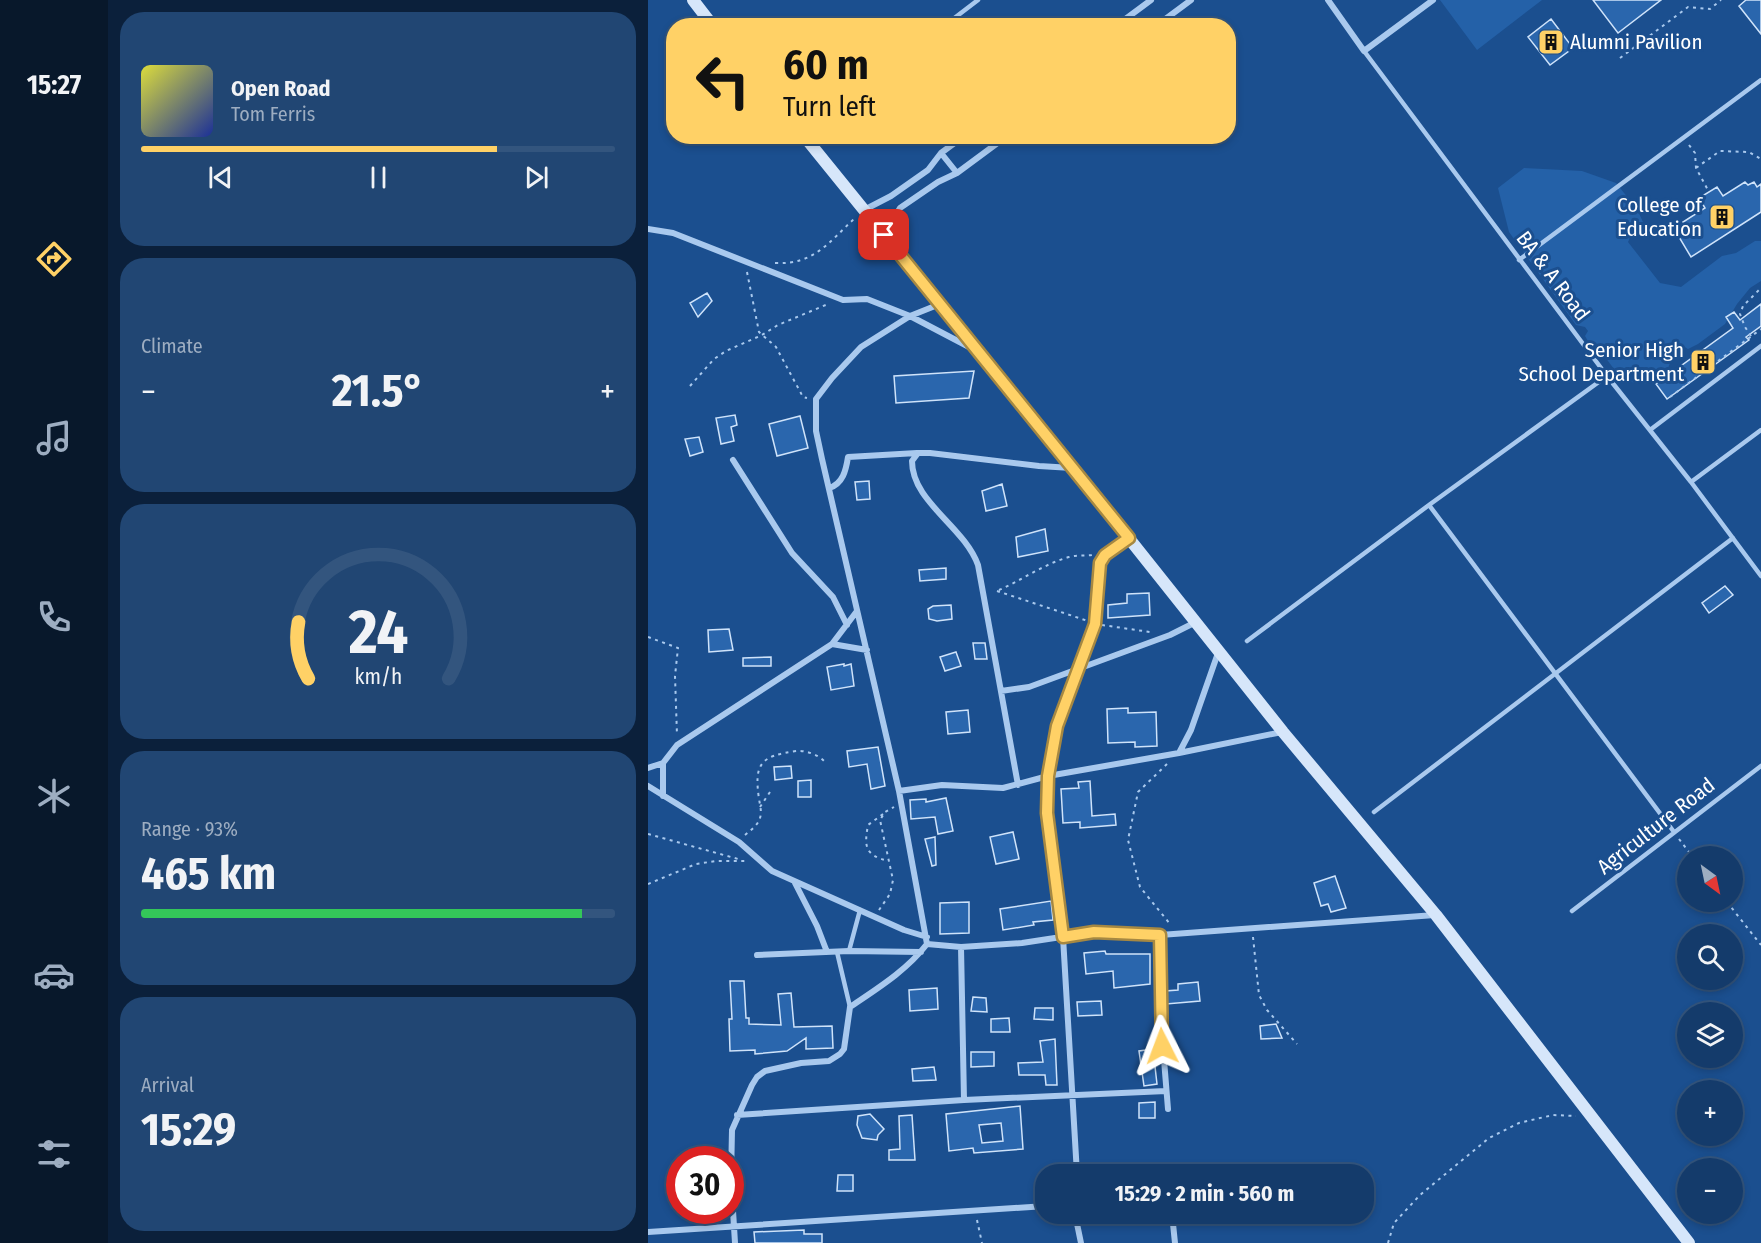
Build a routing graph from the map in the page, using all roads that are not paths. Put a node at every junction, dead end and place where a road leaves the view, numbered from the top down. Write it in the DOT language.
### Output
graph roads {
  1 [pos="693,0"];
  2 [pos="978,0"];
  3 [pos="1151,0"];
  4 [pos="1177,0"];
  5 [pos="1191,0"];
  6 [pos="1328,0"];
  7 [pos="1433,0"];
  8 [pos="1182,7"];
  9 [pos="707,18"];
  10 [pos="954,18"];
  11 [pos="1127,18"];
  12 [pos="1167,18"];
  13 [pos="1364,51"];
  14 [pos="1761,80"];
  15 [pos="810,144"];
  16 [pos="953,144"];
  17 [pos="996,144"];
  18 [pos="941,153"];
  19 [pos="957,173"];
  20 [pos="913,180"];
  21 [pos="922,193"];
  22 [pos="891,196"];
  23 [pos="900,208"];
  24 [pos="864,210"];
  25 [pos="648,229"];
  26 [pos="884,235"];
  27 [pos="1519,260"];
  28 [pos="940,304"];
  29 [pos="909,316"];
  30 [pos="1761,346"];
  31 [pos="977,351"];
  32 [pos="1607,376"];
  33 [pos="1650,430"];
  34 [pos="1761,430"];
  35 [pos="918,453"];
  36 [pos="733,460"];
  37 [pos="1073,468"];
  38 [pos="1691,482"];
  39 [pos="829,488"];
  40 [pos="1430,505"];
  41 [pos="1129,538"];
  42 [pos="1733,538"];
  43 [pos="1761,576"];
  44 [pos="857,611"];
  45 [pos="1196,621"];
  46 [pos="847,625"];
  47 [pos="1247,641"];
  48 [pos="832,644"];
  49 [pos="867,650"];
  50 [pos="1218,651"];
  51 [pos="1080,668"];
  52 [pos="1555,673"];
  53 [pos="1000,691"];
  54 [pos="1283,732"];
  55 [pos="1179,753"];
  56 [pos="663,763"];
  57 [pos="1761,766"];
  58 [pos="648,768"];
  59 [pos="1048,776"];
  60 [pos="1018,785"];
  61 [pos="648,786"];
  62 [pos="899,791"];
  63 [pos="663,796"];
  64 [pos="1374,812"];
  65 [pos="1674,832"];
  66 [pos="795,883"];
  67 [pos="860,910"];
  68 [pos="1572,911"];
  69 [pos="1436,915"];
  70 [pos="1160,935"];
  71 [pos="927,936"];
  72 [pos="1063,937"];
  73 [pos="927,944"];
  74 [pos="961,947"];
  75 [pos="849,951"];
  76 [pos="827,952"];
  77 [pos="837,952"];
  78 [pos="921,952"];
  79 [pos="757,955"];
  80 [pos="850,1007"];
  81 [pos="1166,1091"];
  82 [pos="1071,1096"];
  83 [pos="964,1100"];
  84 [pos="1167,1109"];
  85 [pos="737,1115"];
  86 [pos="1076,1164"];
  87 [pos="1035,1207"];
  88 [pos="1077,1224"];
  89 [pos="1173,1224"];
  90 [pos="734,1227"];
  91 [pos="648,1232"];
  92 [pos="735,1243"];
  93 [pos="1081,1243"];
  94 [pos="1175,1243"];
  95 [pos="1689,1243"];
  1 -- 9 [label="street"];
  2 -- 10 [label="lane"];
  3 -- 11 [label="street"];
  4 -- 8 [label="street"];
  5 -- 8 [label="street"];
  6 -- 13 [label="street"];
  7 -- 13 [label="street"];
  8 -- 12 [label="street"];
  13 -- 27 [label="lane, BA & A Road"];
  14 -- 27 [label="lane"];
  15 -- 24 [label="street"];
  16 -- 18 [label="street"];
  17 -- 19 [label="street"];
  18 -- 19 [label="street"];
  18 -- 20 [label="street"];
  19 -- 21 [label="street"];
  20 -- 21 [label="street"];
  20 -- 22 [label="street"];
  21 -- 23 [label="street"];
  22 -- 23 [label="street"];
  22 -- 24 [label="street"];
  23 -- 26 [label="street"];
  24 -- 26 [label="street"];
  25 -- 29 [label="street"];
  26 -- 28 [label="street"];
  27 -- 32 [label="lane, BA & A Road"];
  28 -- 29 [label="street"];
  28 -- 31 [label="street"];
  29 -- 31 [label="street"];
  29 -- 39 [label="street"];
  30 -- 33 [label="lane"];
  31 -- 37 [label="street"];
  32 -- 33 [label="lane, BA & A Road"];
  32 -- 40 [label="lane"];
  33 -- 38 [label="lane, BA & A Road"];
  34 -- 38 [label="lane"];
  35 -- 37 [label="street"];
  35 -- 39 [label="street"];
  35 -- 53 [label="street"];
  36 -- 46 [label="street"];
  37 -- 41 [label="street"];
  38 -- 42 [label="lane, BA & A Road"];
  39 -- 44 [label="street"];
  40 -- 47 [label="lane"];
  40 -- 52 [label="lane"];
  41 -- 45 [label="street"];
  41 -- 51 [label="street"];
  42 -- 43 [label="lane, BA & A Road"];
  42 -- 52 [label="lane"];
  44 -- 46 [label="street"];
  44 -- 49 [label="street"];
  45 -- 50 [label="street"];
  45 -- 51 [label="street"];
  46 -- 48 [label="street"];
  48 -- 49 [label="street"];
  48 -- 56 [label="street"];
  49 -- 62 [label="street"];
  50 -- 54 [label="street"];
  50 -- 55 [label="street"];
  51 -- 53 [label="street"];
  51 -- 59 [label="street"];
  52 -- 64 [label="lane"];
  52 -- 65 [label="lane"];
  53 -- 60 [label="street"];
  54 -- 55 [label="street"];
  54 -- 69 [label="street"];
  55 -- 59 [label="street"];
  56 -- 58 [label="street"];
  56 -- 63 [label="street"];
  57 -- 65 [label="lane, Agriculture Road"];
  59 -- 60 [label="street"];
  59 -- 72 [label="street"];
  60 -- 62 [label="street"];
  61 -- 63 [label="street"];
  62 -- 71 [label="street"];
  63 -- 66 [label="street"];
  65 -- 68 [label="lane, Agriculture Road"];
  66 -- 67 [label="street"];
  66 -- 76 [label="street"];
  67 -- 71 [label="street"];
  67 -- 75 [label="lane"];
  69 -- 70 [label="street"];
  69 -- 95 [label="street"];
  70 -- 72 [label="street"];
  70 -- 81 [label="street"];
  71 -- 73 [label="street"];
  72 -- 74 [label="street"];
  72 -- 82 [label="street"];
  73 -- 74 [label="street"];
  73 -- 78 [label="street"];
  74 -- 83 [label="street"];
  75 -- 77 [label="street"];
  75 -- 78 [label="street"];
  76 -- 77 [label="street"];
  76 -- 79 [label="street"];
  77 -- 80 [label="lane"];
  78 -- 80 [label="street"];
  80 -- 85 [label="street"];
  81 -- 82 [label="street"];
  81 -- 84 [label="street"];
  82 -- 83 [label="street"];
  82 -- 86 [label="street"];
  83 -- 85 [label="street"];
  85 -- 90 [label="street"];
  87 -- 90 [label="street"];
  88 -- 93 [label="street"];
  89 -- 94 [label="street"];
  90 -- 91 [label="street"];
  90 -- 92 [label="street"];
}
